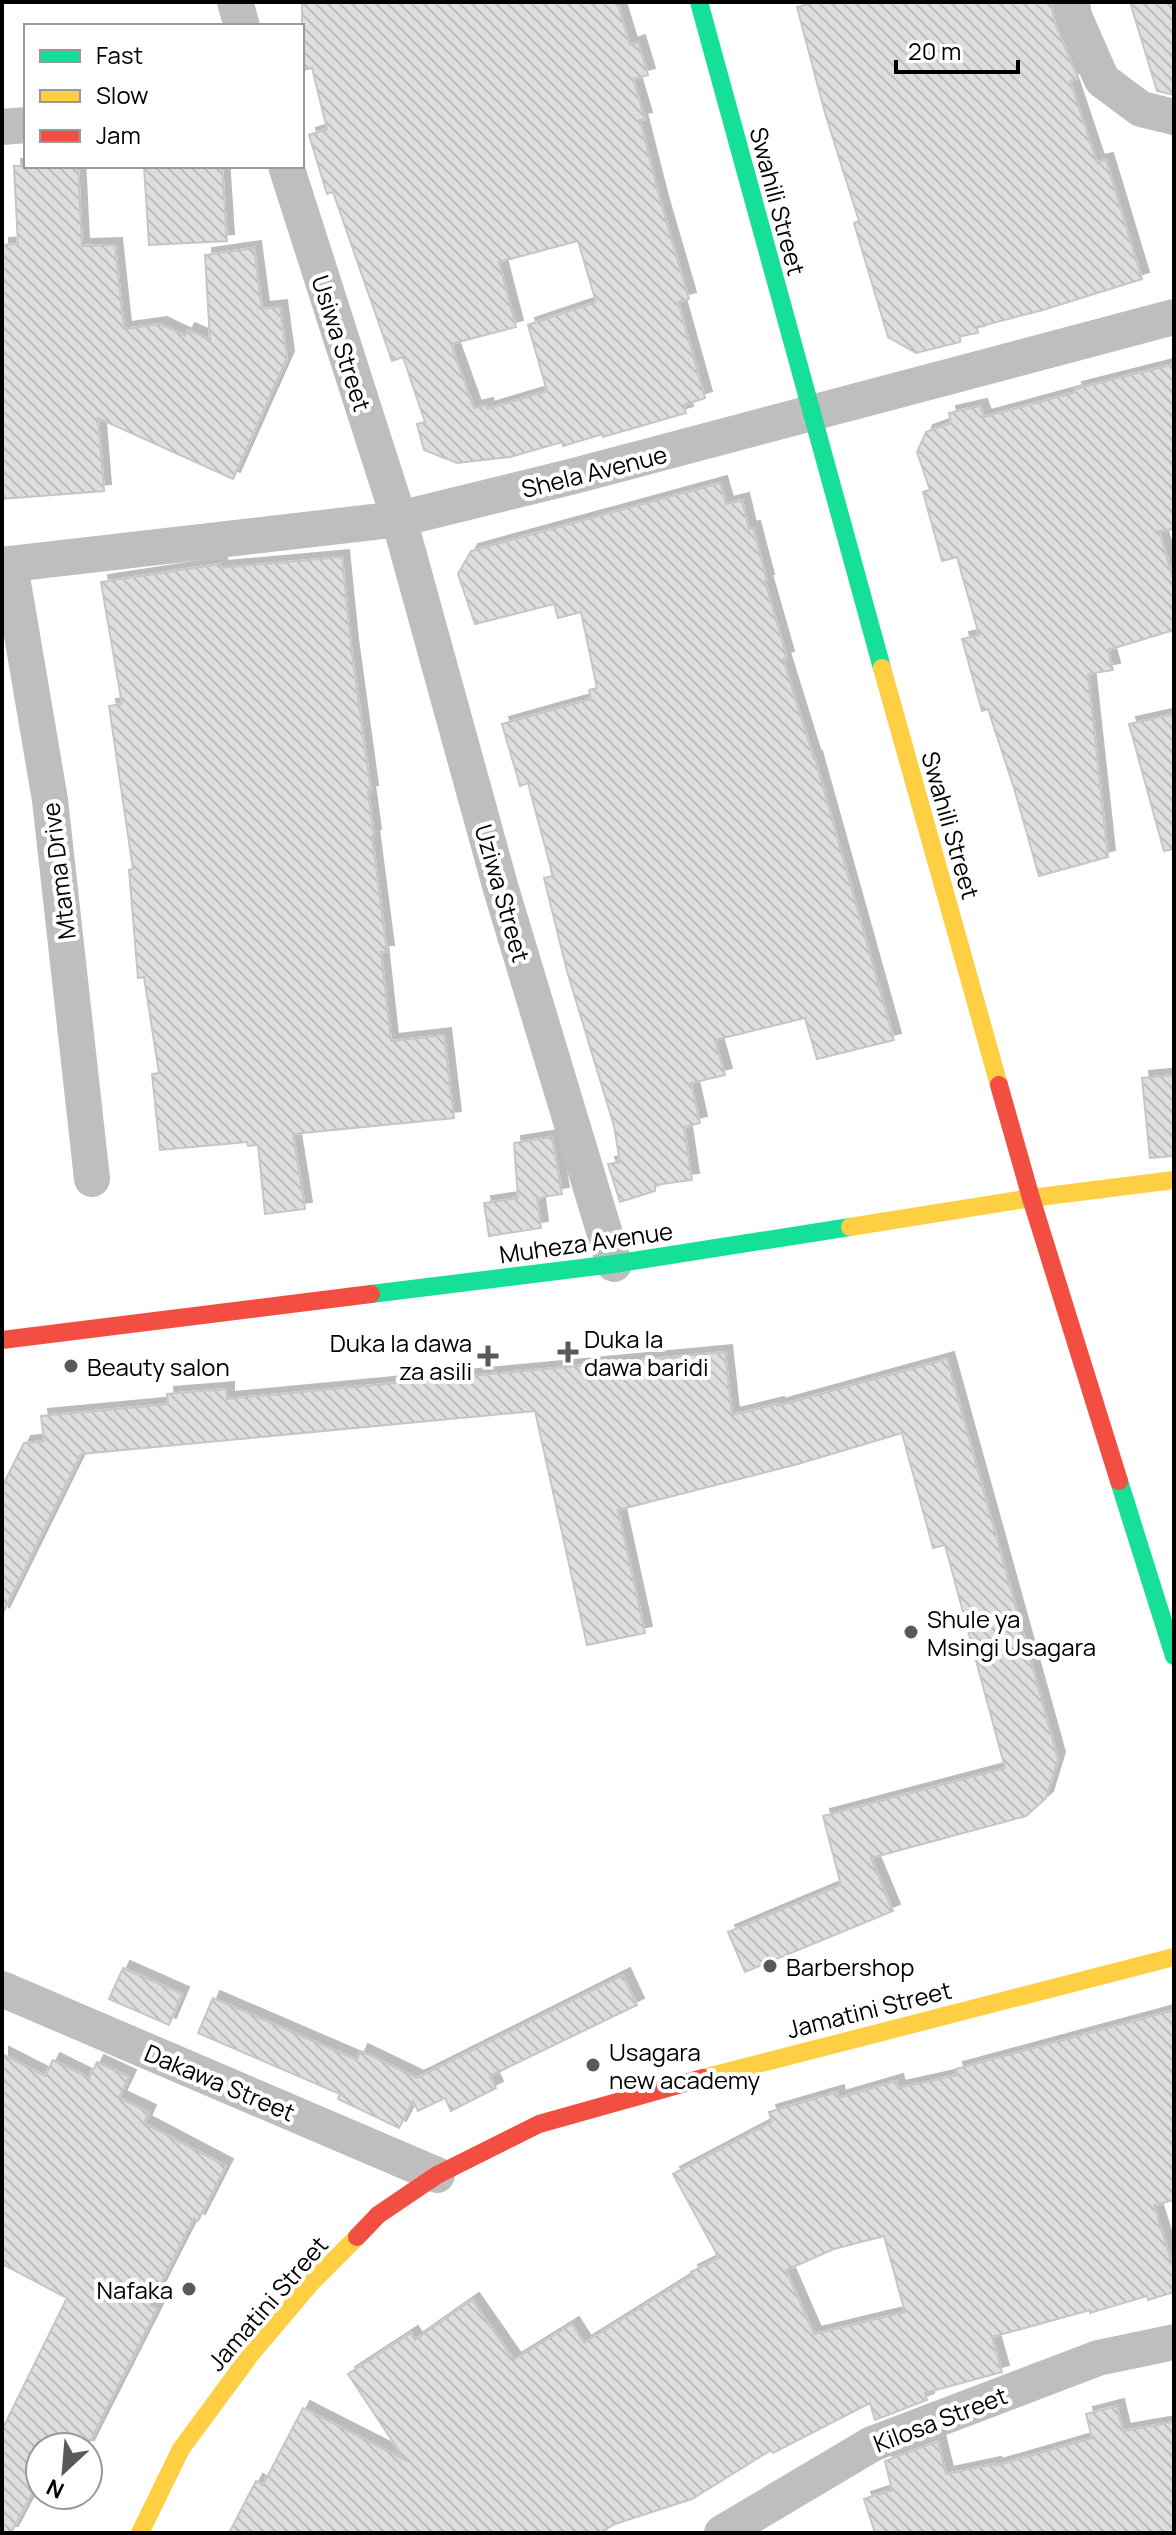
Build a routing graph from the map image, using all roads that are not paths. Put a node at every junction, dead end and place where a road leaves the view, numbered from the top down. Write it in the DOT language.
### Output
graph roads {
  1 [pos="235,2"];
  2 [pos="699,2"];
  3 [pos="1072,2"];
  4 [pos="241,24"];
  5 [pos="1174,117"];
  6 [pos="24,125"];
  7 [pos="2,127"];
  8 [pos="287,168"];
  9 [pos="1174,317"];
  10 [pos="811,414"];
  11 [pos="399,519"];
  12 [pos="6,565"];
  13 [pos="92,1179"];
  14 [pos="1174,1180"];
  15 [pos="1031,1198"];
  16 [pos="614,1264"];
  17 [pos="2,1340"];
  18 [pos="1174,1656"];
  19 [pos="1174,1957"];
  20 [pos="2,1989"];
  21 [pos="437,2175"];
  22 [pos="1174,2342"];
  23 [pos="140,2533"];
  24 [pos="722,2533"];
  1 -- 4 [label="street"];
  2 -- 10 [label="street, Swahili Street"];
  3 -- 5 [label="street"];
  6 -- 7 [label="street"];
  8 -- 11 [label="street, Usiwa Street"];
  9 -- 10 [label="street, Shela Avenue"];
  10 -- 11 [label="street, Shela Avenue"];
  10 -- 15 [label="street, Swahili Street"];
  11 -- 12 [label="street, Shela Avenue"];
  11 -- 16 [label="street, Uziwa Street"];
  12 -- 13 [label="street, Mtama Drive"];
  14 -- 15 [label="street, Muheza Avenue"];
  15 -- 16 [label="street, Muheza Avenue"];
  15 -- 18 [label="street, Swahili Street"];
  16 -- 17 [label="street, Muheza Avenue"];
  19 -- 21 [label="street, Jamatini Street"];
  20 -- 21 [label="street, Dakawa Street"];
  21 -- 23 [label="street, Jamatini Street"];
  22 -- 24 [label="street, Kilosa Street"];
}
